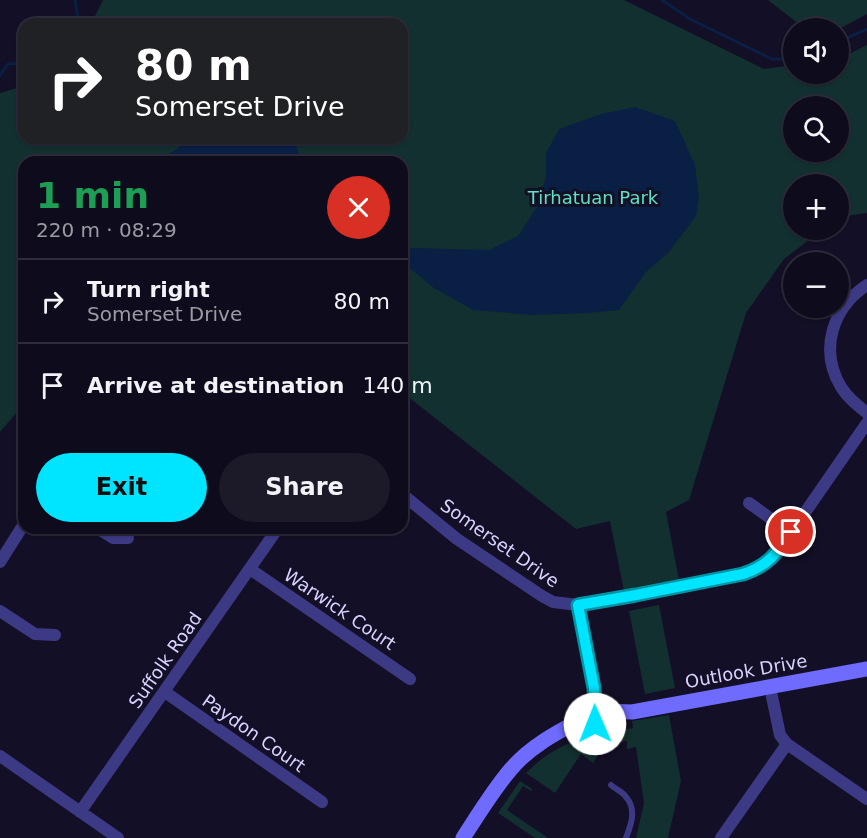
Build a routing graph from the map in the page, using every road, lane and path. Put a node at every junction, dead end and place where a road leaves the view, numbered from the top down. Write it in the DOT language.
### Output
graph roads {
  1 [pos="867,285"];
  2 [pos="867,413"];
  3 [pos="867,423"];
  4 [pos="862,441"];
  5 [pos="408,499"];
  6 [pos="749,503"];
  7 [pos="791,532"];
  8 [pos="18,534"];
  9 [pos="107,534"];
  10 [pos="274,534"];
  11 [pos="128,538"];
  12 [pos="0,562"];
  13 [pos="250,569"];
  14 [pos="578,605"];
  15 [pos="0,611"];
  16 [pos="55,635"];
  17 [pos="867,669"];
  18 [pos="410,679"];
  19 [pos="770,687"];
  20 [pos="165,692"];
  21 [pos="599,715"];
  22 [pos="787,744"];
  23 [pos="0,756"];
  24 [pos="611,785"];
  25 [pos="867,799"];
  26 [pos="322,802"];
  27 [pos="80,812"];
  28 [pos="118,838"];
  29 [pos="463,838"];
  30 [pos="626,838"];
  31 [pos="722,838"];
  1 -- 2 [label="street"];
  3 -- 4 [label="street, Somerset Drive"];
  4 -- 7 [label="street, Somerset Drive"];
  5 -- 14 [label="street, Somerset Drive"];
  6 -- 7 [label="street"];
  7 -- 14 [label="street, Somerset Drive"];
  8 -- 12 [label="street"];
  9 -- 11 [label="street"];
  10 -- 13 [label="street, Suffolk Road"];
  13 -- 18 [label="street, Warwick Court"];
  13 -- 20 [label="street, Suffolk Road"];
  14 -- 21 [label="street"];
  15 -- 16 [label="street"];
  17 -- 19 [label="street, Outlook Drive"];
  19 -- 21 [label="street, Outlook Drive"];
  19 -- 22 [label="street"];
  20 -- 26 [label="street, Paydon Court"];
  20 -- 27 [label="street, Suffolk Road"];
  21 -- 29 [label="street, Outlook Drive"];
  22 -- 25 [label="street"];
  22 -- 31 [label="street"];
  23 -- 27 [label="street"];
  24 -- 30 [label="lane"];
  27 -- 28 [label="street"];
}
